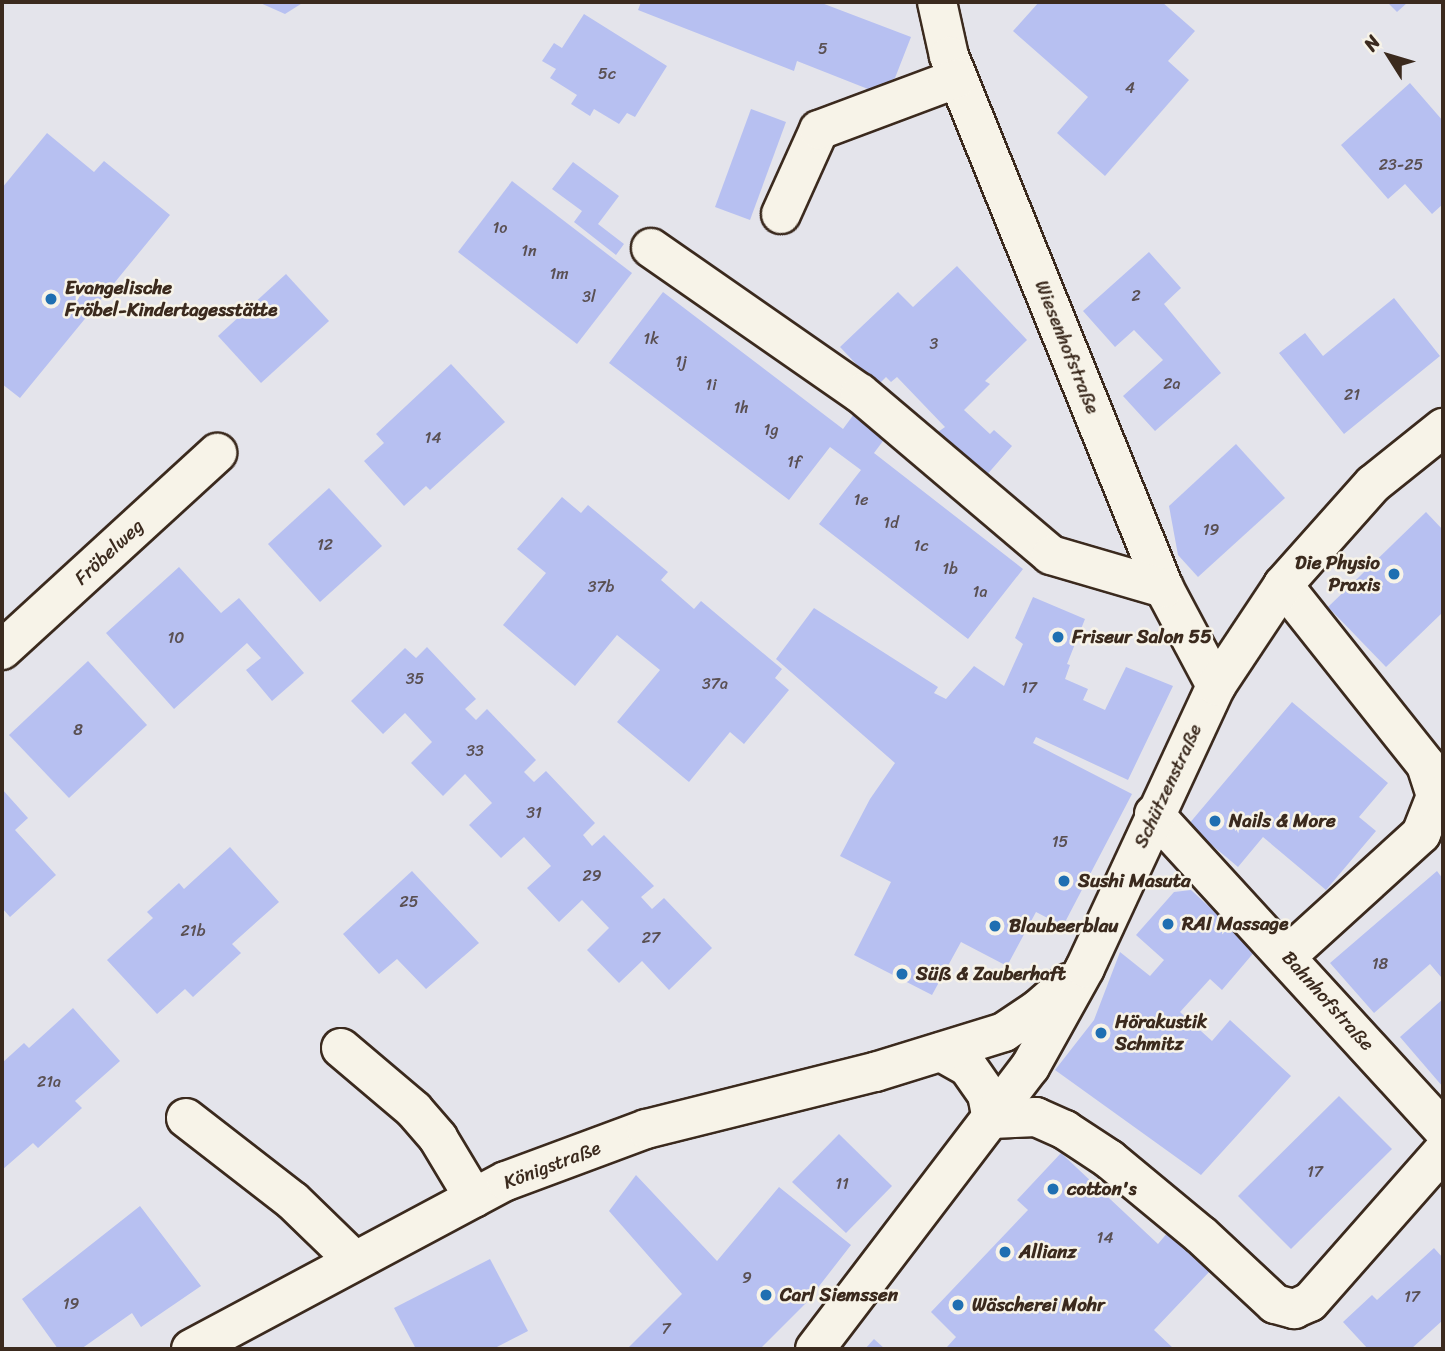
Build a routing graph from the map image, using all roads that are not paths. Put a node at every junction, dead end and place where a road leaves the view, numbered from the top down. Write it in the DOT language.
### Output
graph roads {
  1 [pos="928,5"];
  2 [pos="958,78"];
  3 [pos="781,214"];
  4 [pos="652,248"];
  5 [pos="1443,428"];
  6 [pos="217,453"];
  7 [pos="1283,585"];
  8 [pos="1164,588"];
  9 [pos="2,650"];
  10 [pos="1216,686"];
  11 [pos="1154,814"];
  12 [pos="1287,956"];
  13 [pos="1086,968"];
  14 [pos="341,1048"];
  15 [pos="941,1052"];
  16 [pos="186,1118"];
  17 [pos="992,1119"];
  18 [pos="1443,1129"];
  19 [pos="1443,1151"];
  20 [pos="474,1198"];
  21 [pos="355,1261"];
  22 [pos="191,1349"];
  23 [pos="815,1349"];
  1 -- 2 [label="main road, Wiesenhofstraße"];
  2 -- 3 [label="main road"];
  2 -- 8 [label="main road, Wiesenhofstraße"];
  4 -- 8 [label="main road"];
  5 -- 7 [label="main road, Schützenstraße"];
  6 -- 9 [label="main road, Fröbelweg"];
  7 -- 10 [label="main road, Schützenstraße"];
  7 -- 12 [label="main road"];
  8 -- 10 [label="main road, Wiesenhofstraße"];
  10 -- 11 [label="main road, Schützenstraße"];
  11 -- 12 [label="main road, Bahnhofstraße"];
  11 -- 13 [label="main road, Schützenstraße"];
  12 -- 18 [label="main road, Bahnhofstraße"];
  13 -- 15 [label="main road, Königstraße"];
  13 -- 17 [label="main road, Schützenstraße"];
  14 -- 20 [label="main road"];
  15 -- 17 [label="main road"];
  15 -- 20 [label="main road, Königstraße"];
  16 -- 21 [label="main road"];
  17 -- 19 [label="main road"];
  17 -- 23 [label="main road, Schützenstraße"];
  20 -- 21 [label="main road, Königstraße"];
  21 -- 22 [label="main road, Königstraße"];
}
